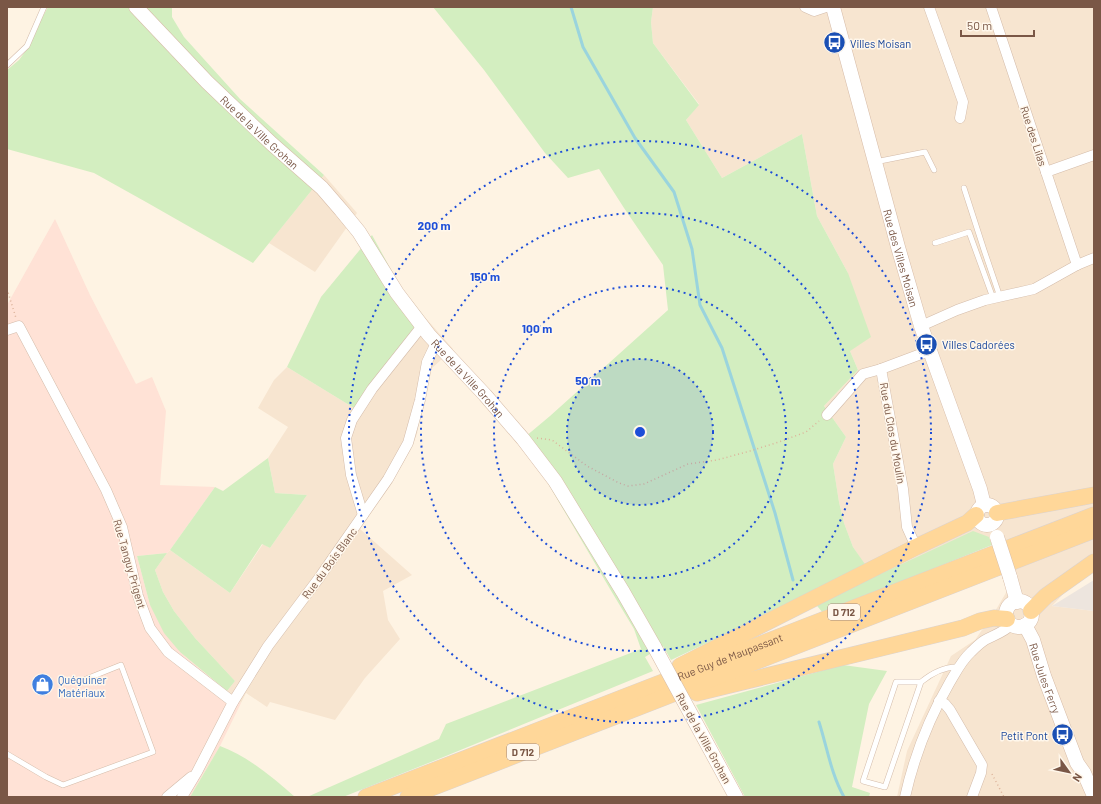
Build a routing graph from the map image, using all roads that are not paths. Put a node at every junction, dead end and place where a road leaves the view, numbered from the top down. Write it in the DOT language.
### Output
graph roads {
  1 [pos="44,7"];
  2 [pos="136,7"];
  3 [pos="805,7"];
  4 [pos="826,7"];
  5 [pos="833,7"];
  6 [pos="929,7"];
  7 [pos="991,7"];
  8 [pos="7,65"];
  9 [pos="960,118"];
  10 [pos="1094,155"];
  11 [pos="875,162"];
  12 [pos="934,170"];
  13 [pos="1046,172"];
  14 [pos="964,188"];
  15 [pos="935,244"];
  16 [pos="1094,258"];
  17 [pos="1077,265"];
  18 [pos="996,297"];
  19 [pos="422,326"];
  20 [pos="921,326"];
  21 [pos="7,330"];
  22 [pos="436,343"];
  23 [pos="929,351"];
  24 [pos="881,369"];
  25 [pos="827,415"];
  26 [pos="1094,495"];
  27 [pos="987,514"];
  28 [pos="1094,515"];
  29 [pos="363,516"];
  30 [pos="1094,530"];
  31 [pos="916,547"];
  32 [pos="1094,562"];
  33 [pos="1017,602"];
  34 [pos="1019,620"];
  35 [pos="959,667"];
  36 [pos="81,682"];
  37 [pos="921,682"];
  38 [pos="939,701"];
  39 [pos="233,702"];
  40 [pos="639,707"];
  41 [pos="594,709"];
  42 [pos="7,754"];
  43 [pos="197,772"];
  44 [pos="1094,796"];
  45 [pos="167,797"];
  46 [pos="182,797"];
  47 [pos="366,797"];
  48 [pos="408,797"];
  49 [pos="736,797"];
  50 [pos="905,797"];
  51 [pos="972,797"];
  1 -- 8 [label="lane"];
  2 -- 19 [label="street, Rue de la Ville Grohan"];
  3 -- 4 [label="street"];
  5 -- 11 [label="street, Rue des Villes Moisan"];
  6 -- 9 [label="street"];
  7 -- 13 [label="street, Rue des Lilas"];
  10 -- 13 [label="street"];
  11 -- 12 [label="lane"];
  11 -- 20 [label="street, Rue des Villes Moisan"];
  13 -- 17 [label="street, Rue des Lilas"];
  14 -- 18 [label="lane"];
  15 -- 18 [label="lane"];
  16 -- 17 [label="street"];
  17 -- 18 [label="street"];
  18 -- 20 [label="street"];
  19 -- 22 [label="street, Rue de la Ville Grohan"];
  19 -- 29 [label="street"];
  20 -- 23 [label="street, Rue des Villes Moisan"];
  21 -- 39 [label="street, Rue Tanguy Prigent"];
  22 -- 29 [label="street, Rue du Bois Blanc"];
  22 -- 49 [label="street, Rue de la Ville Grohan, bridge"];
  23 -- 24 [label="street, Rue du Clos du Moulin"];
  23 -- 27 [label="street, Rue des Villes Moisan"];
  24 -- 25 [label="street"];
  24 -- 31 [label="street, Rue du Clos du Moulin"];
  26 -- 27 [label="main road"];
  27 -- 31 [label="main road"];
  27 -- 33 [label="street, Rue des Villes Moisan, bridge"];
  28 -- 41 [label="main road, Rue Guy de Maupassant / D 712"];
  29 -- 39 [label="street, Rue du Bois Blanc"];
  30 -- 40 [label="main road, Rue Guy de Maupassant / D 712"];
  31 -- 41 [label="main road"];
  32 -- 34 [label="main road"];
  33 -- 34 [label="street"];
  33 -- 34 [label="street"];
  34 -- 35 [label="street"];
  34 -- 40 [label="main road"];
  34 -- 44 [label="street, Rue Jules Ferry"];
  35 -- 37 [label="lane"];
  35 -- 38 [label="street"];
  36 -- 42 [label="lane"];
  37 -- 37 [label="lane"];
  38 -- 50 [label="street"];
  38 -- 51 [label="street"];
  39 -- 43 [label="street, Rue du Bois Blanc"];
  40 -- 48 [label="main road, Rue Guy de Maupassant / D 712"];
  41 -- 47 [label="main road, Rue Guy de Maupassant / D 712"];
  43 -- 45 [label="street, Rue du Bois Blanc"];
  43 -- 46 [label="street, Rue du Bois Blanc"];
}
